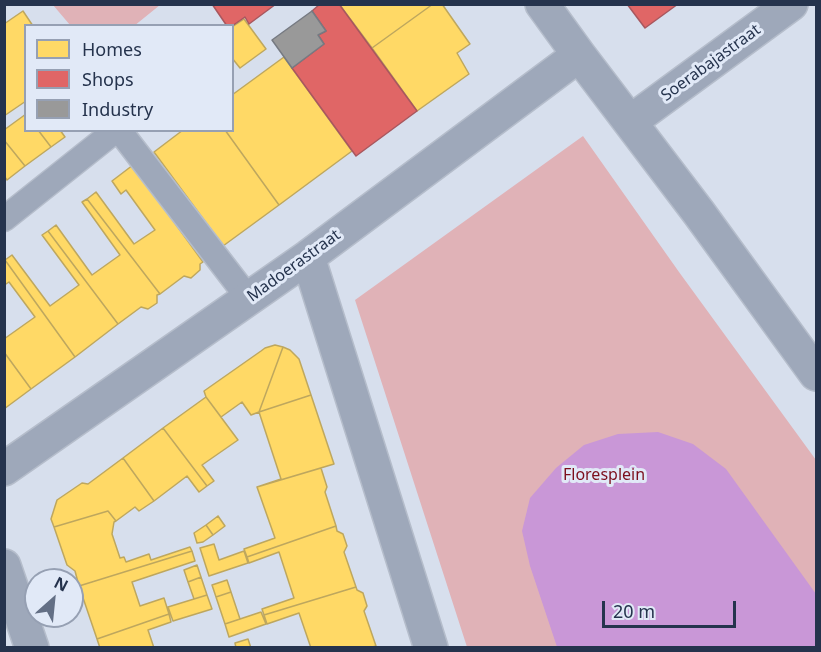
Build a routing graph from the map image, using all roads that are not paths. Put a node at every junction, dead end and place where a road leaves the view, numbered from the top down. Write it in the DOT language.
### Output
graph roads {
  1 [pos="542,4"];
  2 [pos="791,4"];
  3 [pos="579,55"];
  4 [pos="630,122"];
  5 [pos="115,132"];
  6 [pos="120,132"];
  7 [pos="4,219"];
  8 [pos="308,257"];
  9 [pos="249,299"];
  10 [pos="816,374"];
  11 [pos="4,469"];
  12 [pos="4,566"];
  13 [pos="32,648"];
  14 [pos="431,648"];
  1 -- 3 [label="street"];
  2 -- 4 [label="street, Soerabajastraat"];
  3 -- 4 [label="street"];
  3 -- 8 [label="street, Madoerastraat"];
  4 -- 10 [label="street"];
  5 -- 7 [label="lane"];
  6 -- 9 [label="lane"];
  8 -- 9 [label="street, Madoerastraat"];
  8 -- 14 [label="street"];
  9 -- 11 [label="street, Madoerastraat"];
  12 -- 13 [label="street"];
}
